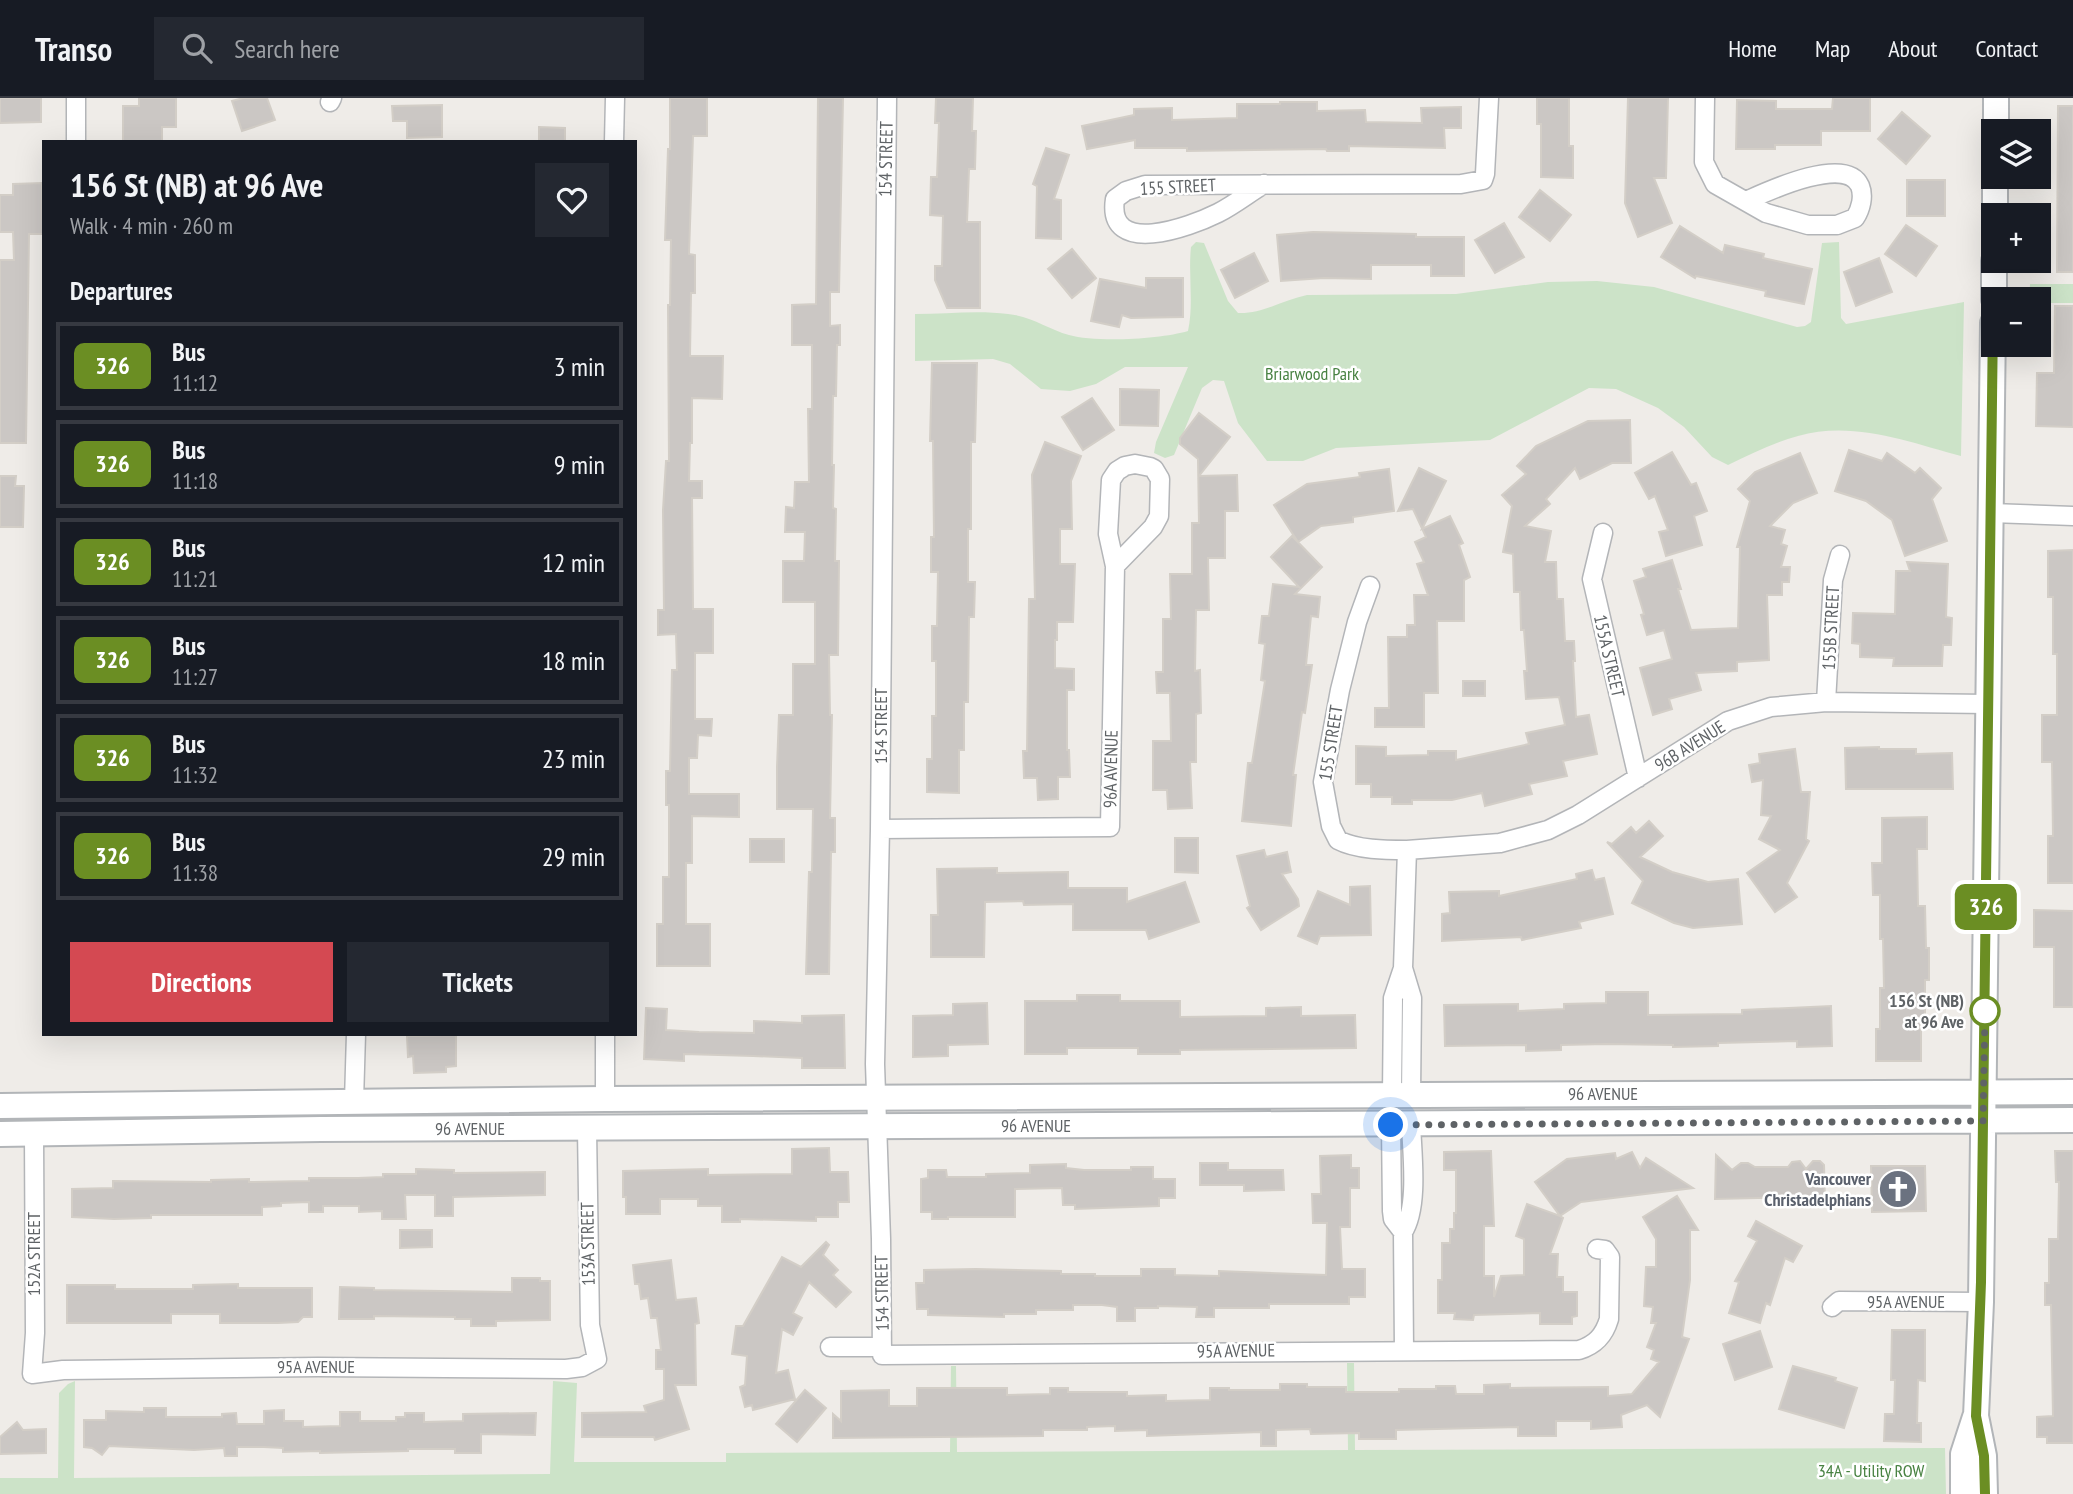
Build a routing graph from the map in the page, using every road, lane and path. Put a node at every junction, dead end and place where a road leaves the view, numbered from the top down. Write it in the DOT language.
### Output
graph roads {
  1 [pos="76,98"];
  2 [pos="615,98"];
  3 [pos="887,98"];
  4 [pos="1489,98"];
  5 [pos="1705,98"];
  6 [pos="1996,98"];
  7 [pos="1996,119"];
  8 [pos="76,140"];
  9 [pos="614,140"];
  10 [pos="1264,184"];
  11 [pos="1745,201"];
  12 [pos="1992,357"];
  13 [pos="1990,513"];
  14 [pos="2073,516"];
  15 [pos="1603,533"];
  16 [pos="1840,555"];
  17 [pos="1115,566"];
  18 [pos="1370,586"];
  19 [pos="1826,702"];
  20 [pos="1988,704"];
  21 [pos="1638,778"];
  22 [pos="880,829"];
  23 [pos="1407,850"];
  24 [pos="356,1036"];
  25 [pos="605,1036"];
  26 [pos="2073,1092"];
  27 [pos="1984,1093"];
  28 [pos="1401,1095"];
  29 [pos="605,1099"];
  30 [pos="876,1099"];
  31 [pos="354,1101"];
  32 [pos="0,1106"];
  33 [pos="2073,1120"];
  34 [pos="1983,1121"];
  35 [pos="1393,1124"];
  36 [pos="877,1127"];
  37 [pos="321,1129"];
  38 [pos="587,1129"];
  39 [pos="33,1134"];
  40 [pos="0,1135"];
  41 [pos="1597,1249"];
  42 [pos="1981,1302"];
  43 [pos="1832,1307"];
  44 [pos="830,1347"];
  45 [pos="1404,1350"];
  46 [pos="882,1351"];
  47 [pos="597,1359"];
  48 [pos="33,1374"];
  49 [pos="1976,1416"];
  50 [pos="1963,1494"];
  51 [pos="1985,1494"];
  1 -- 8 [label="street"];
  2 -- 9 [label="street"];
  3 -- 22 [label="street, 154 STREET"];
  4 -- 10 [label="street, 155 STREET"];
  5 -- 11 [label="street"];
  6 -- 7 [label="main road"];
  10 -- 10 [label="street, 155 STREET"];
  11 -- 11 [label="street"];
  12 -- 13 [label="main road"];
  13 -- 14 [label="street"];
  13 -- 20 [label="main road"];
  15 -- 21 [label="street, 155A STREET"];
  16 -- 19 [label="street, 155B STREET"];
  17 -- 17 [label="street, 96A AVENUE"];
  17 -- 22 [label="street, 96A AVENUE"];
  18 -- 23 [label="street, 155 STREET"];
  19 -- 20 [label="street, 96B AVENUE"];
  19 -- 21 [label="street, 96B AVENUE"];
  20 -- 27 [label="main road"];
  21 -- 23 [label="street, 96B AVENUE"];
  22 -- 30 [label="street, 154 STREET"];
  23 -- 28 [label="street"];
  24 -- 31 [label="street"];
  25 -- 29 [label="street"];
  26 -- 27 [label="main road, 96 AVENUE"];
  27 -- 28 [label="main road, 96 AVENUE"];
  27 -- 34 [label="main road"];
  28 -- 30 [label="main road, 96 AVENUE"];
  28 -- 35 [label="main road"];
  29 -- 30 [label="main road, 96 AVENUE"];
  29 -- 31 [label="main road, 96 AVENUE"];
  30 -- 36 [label="street, 154 STREET"];
  31 -- 32 [label="main road, 96 AVENUE"];
  31 -- 37 [label="main road"];
  33 -- 34 [label="main road, 96 AVENUE"];
  34 -- 35 [label="main road, 96 AVENUE"];
  34 -- 42 [label="main road"];
  35 -- 36 [label="main road, 96 AVENUE"];
  35 -- 45 [label="street"];
  36 -- 38 [label="main road, 96 AVENUE"];
  36 -- 46 [label="street, 154 STREET"];
  37 -- 38 [label="main road, 96 AVENUE"];
  37 -- 39 [label="main road, 96 AVENUE"];
  38 -- 47 [label="street, 153A STREET"];
  39 -- 40 [label="main road, 96 AVENUE"];
  39 -- 48 [label="street, 152A STREET"];
  41 -- 45 [label="street, 95A AVENUE"];
  42 -- 43 [label="street, 95A AVENUE"];
  42 -- 49 [label="main road"];
  44 -- 46 [label="street, 95A AVENUE"];
  45 -- 46 [label="street, 95A AVENUE"];
  47 -- 48 [label="street, 95A AVENUE"];
  49 -- 50 [label="main road"];
  49 -- 51 [label="main road"];
}
